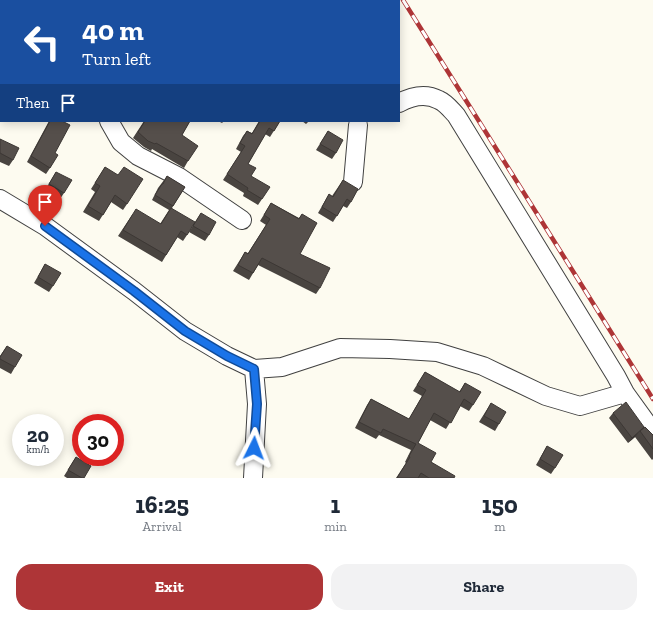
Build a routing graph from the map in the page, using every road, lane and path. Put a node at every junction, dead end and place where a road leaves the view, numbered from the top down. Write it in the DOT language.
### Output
graph roads {
  1 [pos="400,102"];
  2 [pos="110,122"];
  3 [pos="358,122"];
  4 [pos="352,182"];
  5 [pos="0,199"];
  6 [pos="242,220"];
  7 [pos="254,369"];
  8 [pos="625,393"];
  9 [pos="653,432"];
  10 [pos="253,478"];
  1 -- 8 [label="street"];
  2 -- 6 [label="street"];
  3 -- 4 [label="street"];
  5 -- 7 [label="street"];
  7 -- 8 [label="street"];
  7 -- 10 [label="street"];
  8 -- 9 [label="street"];
}
